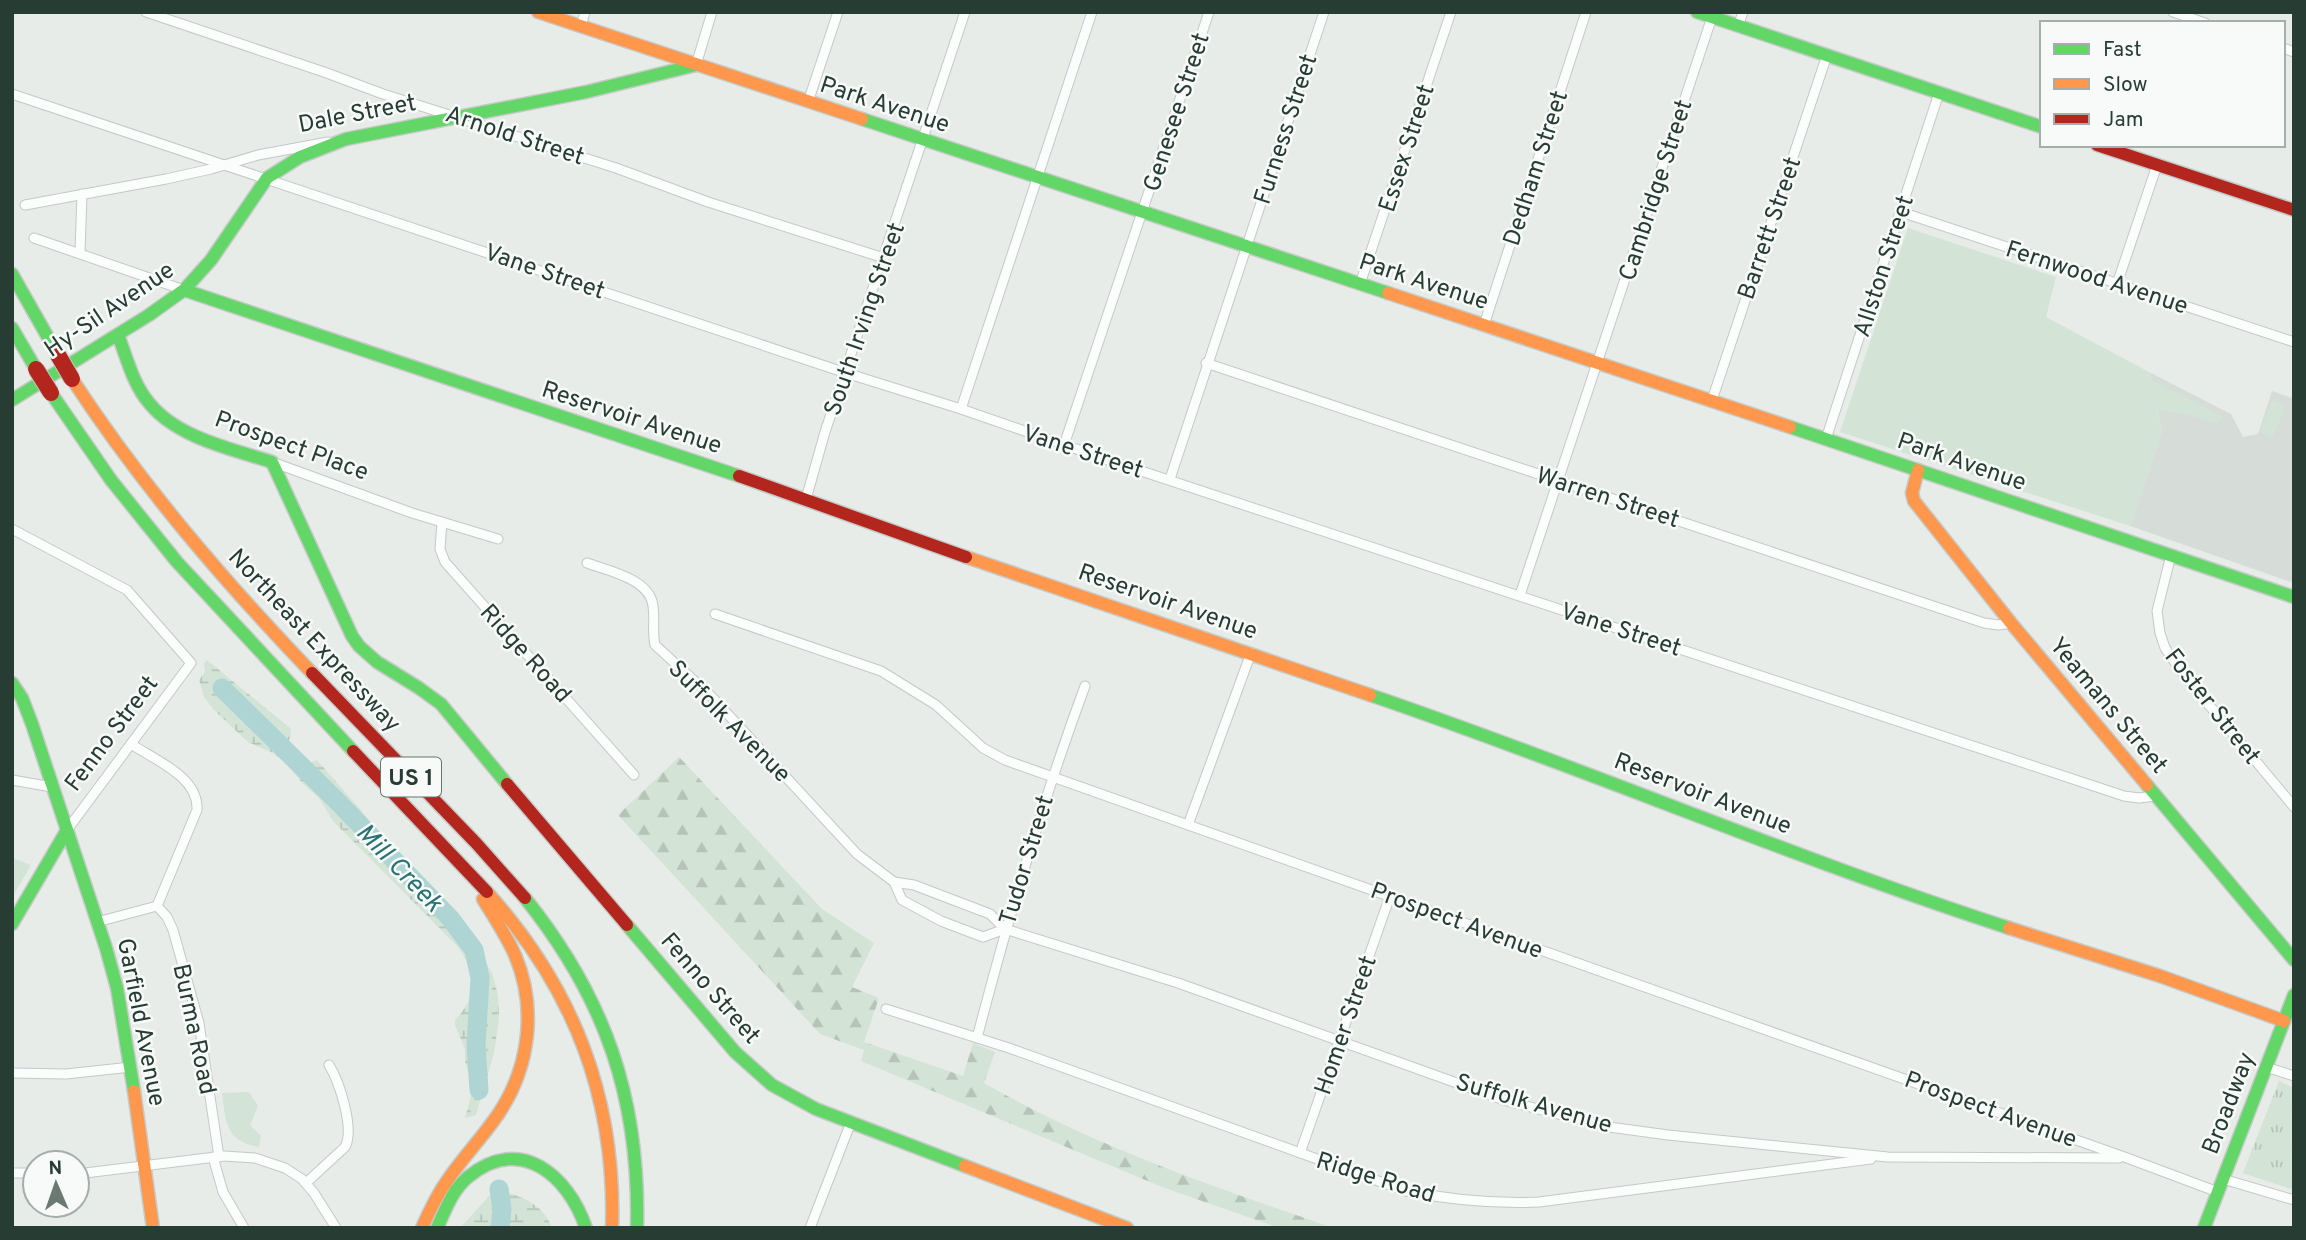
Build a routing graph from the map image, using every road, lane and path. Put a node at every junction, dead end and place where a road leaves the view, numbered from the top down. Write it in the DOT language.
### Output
graph roads {
  1 [pos="146,12"];
  2 [pos="538,12"];
  3 [pos="712,12"];
  4 [pos="838,12"];
  5 [pos="965,12"];
  6 [pos="1092,12"];
  7 [pos="1209,12"];
  8 [pos="1324,12"];
  9 [pos="1451,12"];
  10 [pos="1586,12"];
  11 [pos="2173,12"];
  12 [pos="1705,15"];
  13 [pos="583,19"];
  14 [pos="1740,19"];
  15 [pos="2199,21"];
  16 [pos="1827,55"];
  17 [pos="696,65"];
  18 [pos="1939,93"];
  19 [pos="12,94"];
  20 [pos="808,102"];
  21 [pos="460,117"];
  22 [pos="2040,126"];
  23 [pos="346,139"];
  24 [pos="922,140"];
  25 [pos="2103,147"];
  26 [pos="226,165"];
  27 [pos="2157,165"];
  28 [pos="1037,177"];
  29 [pos="267,178"];
  30 [pos="82,194"];
  31 [pos="25,205"];
  32 [pos="2294,211"];
  33 [pos="1142,212"];
  34 [pos="1901,212"];
  35 [pos="34,238"];
  36 [pos="1246,247"];
  37 [pos="80,252"];
  38 [pos="884,258"];
  39 [pos="12,274"];
  40 [pos="1360,284"];
  41 [pos="2118,284"];
  42 [pos="184,290"];
  43 [pos="1484,325"];
  44 [pos="12,328"];
  45 [pos="118,335"];
  46 [pos="2294,342"];
  47 [pos="1206,363"];
  48 [pos="1598,363"];
  49 [pos="846,373"];
  50 [pos="12,400"];
  51 [pos="1712,400"];
  52 [pos="961,409"];
  53 [pos="1826,439"];
  54 [pos="1064,445"];
  55 [pos="272,462"];
  56 [pos="1918,470"];
  57 [pos="1170,479"];
  58 [pos="1559,480"];
  59 [pos="806,499"];
  60 [pos="442,522"];
  61 [pos="12,529"];
  62 [pos="498,539"];
  63 [pos="2171,555"];
  64 [pos="587,563"];
  65 [pos="1520,595"];
  66 [pos="2294,597"];
  67 [pos="715,614"];
  68 [pos="2011,622"];
  69 [pos="1251,653"];
  70 [pos="12,683"];
  71 [pos="1084,686"];
  72 [pos="131,744"];
  73 [pos="634,775"];
  74 [pos="1051,776"];
  75 [pos="12,780"];
  76 [pos="52,786"];
  77 [pos="2156,796"];
  78 [pos="2294,807"];
  79 [pos="1188,825"];
  80 [pos="67,830"];
  81 [pos="470,876"];
  82 [pos="894,882"];
  83 [pos="1390,896"];
  84 [pos="158,906"];
  85 [pos="97,922"];
  86 [pos="12,924"];
  87 [pos="1005,929"];
  88 [pos="2294,960"];
  89 [pos="2294,995"];
  90 [pos="886,1009"];
  91 [pos="2284,1021"];
  92 [pos="977,1038"];
  93 [pos="1340,1040"];
  94 [pos="329,1065"];
  95 [pos="131,1067"];
  96 [pos="2266,1067"];
  97 [pos="12,1073"];
  98 [pos="2294,1076"];
  99 [pos="851,1122"];
  100 [pos="1300,1153"];
  101 [pos="216,1157"];
  102 [pos="1888,1157"];
  103 [pos="2127,1158"];
  104 [pos="145,1166"];
  105 [pos="91,1172"];
  106 [pos="306,1182"];
  107 [pos="2220,1185"];
  108 [pos="2294,1200"];
  109 [pos="153,1228"];
  110 [pos="244,1228"];
  111 [pos="336,1228"];
  112 [pos="422,1228"];
  113 [pos="437,1228"];
  114 [pos="586,1228"];
  115 [pos="612,1228"];
  116 [pos="637,1228"];
  117 [pos="810,1228"];
  118 [pos="1127,1228"];
  119 [pos="2204,1228"];
  1 -- 21 [label="street, Arnold Street"];
  2 -- 13 [label="main road, Park Avenue"];
  3 -- 17 [label="street"];
  4 -- 20 [label="street"];
  5 -- 24 [label="street, South Irving Street"];
  6 -- 28 [label="street"];
  7 -- 33 [label="street, Genesee Street"];
  8 -- 36 [label="street, Furness Street"];
  9 -- 40 [label="street, Essex Street"];
  10 -- 43 [label="street, Dedham Street"];
  11 -- 15 [label="street"];
  12 -- 14 [label="main road"];
  12 -- 48 [label="street, Cambridge Street"];
  13 -- 17 [label="main road, Park Avenue"];
  14 -- 16 [label="main road"];
  16 -- 18 [label="main road"];
  16 -- 51 [label="street, Barrett Street"];
  17 -- 20 [label="main road, Park Avenue"];
  17 -- 21 [label="main road, Dale Street"];
  18 -- 22 [label="main road"];
  18 -- 34 [label="street, Allston Street"];
  19 -- 26 [label="street, Vane Street"];
  20 -- 24 [label="main road, Park Avenue"];
  21 -- 23 [label="main road, Dale Street"];
  21 -- 38 [label="street, Arnold Street"];
  23 -- 26 [label="street, Dale Street"];
  23 -- 29 [label="main road, Hy-Sil Avenue"];
  24 -- 28 [label="main road, Park Avenue"];
  24 -- 38 [label="street, South Irving Street"];
  25 -- 27 [label="main road"];
  26 -- 29 [label="street, Vane Street"];
  26 -- 30 [label="street, Dale Street"];
  27 -- 32 [label="main road"];
  27 -- 41 [label="street"];
  28 -- 33 [label="main road, Park Avenue"];
  28 -- 52 [label="street"];
  29 -- 42 [label="main road, Hy-Sil Avenue"];
  29 -- 49 [label="street, Vane Street"];
  30 -- 31 [label="street, Dale Street"];
  30 -- 37 [label="street"];
  33 -- 36 [label="main road, Park Avenue"];
  33 -- 54 [label="street, Genesee Street"];
  34 -- 41 [label="street, Fernwood Avenue"];
  34 -- 53 [label="street, Allston Street"];
  35 -- 37 [label="street, Reservoir Avenue"];
  36 -- 40 [label="main road, Park Avenue"];
  36 -- 47 [label="street, Furness Street"];
  37 -- 42 [label="street, Reservoir Avenue"];
  38 -- 49 [label="street, South Irving Street"];
  39 -- 116 [label="main road, Northeast Expressway / US 1, bridge"];
  40 -- 43 [label="main road, Park Avenue"];
  41 -- 46 [label="street, Fernwood Avenue"];
  42 -- 45 [label="main road, Hy-Sil Avenue"];
  42 -- 59 [label="main road, Reservoir Avenue"];
  43 -- 48 [label="main road, Park Avenue"];
  44 -- 81 [label="main road, Northeast Expressway / US 1, bridge"];
  45 -- 50 [label="main road, Hy-Sil Avenue"];
  45 -- 55 [label="main road, Prospect Place"];
  47 -- 57 [label="street, Furness Street"];
  47 -- 58 [label="street, Warren Street"];
  48 -- 51 [label="main road, Park Avenue"];
  48 -- 58 [label="street, Cambridge Street"];
  49 -- 52 [label="street, Vane Street"];
  49 -- 59 [label="street, South Irving Street"];
  51 -- 53 [label="main road, Park Avenue"];
  52 -- 54 [label="street, Vane Street"];
  53 -- 56 [label="main road, Park Avenue"];
  54 -- 57 [label="street, Vane Street"];
  55 -- 60 [label="street, Prospect Place"];
  55 -- 99 [label="main road, Fenno Street"];
  56 -- 63 [label="main road, Park Avenue"];
  56 -- 68 [label="main road, Yeamans Street"];
  57 -- 65 [label="street, Vane Street"];
  58 -- 65 [label="street, Cambridge Street"];
  58 -- 68 [label="street, Warren Street"];
  59 -- 69 [label="main road, Reservoir Avenue"];
  60 -- 62 [label="street, Prospect Place"];
  60 -- 73 [label="street, Ridge Road"];
  61 -- 72 [label="street, Fenno Street"];
  63 -- 66 [label="main road, Park Avenue"];
  63 -- 78 [label="street, Foster Street"];
  64 -- 82 [label="street, Suffolk Avenue"];
  65 -- 77 [label="street, Vane Street"];
  67 -- 74 [label="street, Prospect Avenue"];
  68 -- 77 [label="main road, Yeamans Street"];
  69 -- 79 [label="street"];
  69 -- 91 [label="main road, Reservoir Avenue"];
  70 -- 76 [label="main road, Garfield Avenue"];
  71 -- 74 [label="street, Tudor Street"];
  72 -- 80 [label="street, Fenno Street"];
  72 -- 84 [label="street"];
  74 -- 79 [label="street, Prospect Avenue"];
  74 -- 87 [label="street, Tudor Street"];
  75 -- 76 [label="street"];
  76 -- 80 [label="main road, Garfield Avenue"];
  77 -- 88 [label="main road, Yeamans Street"];
  79 -- 83 [label="street, Prospect Avenue"];
  80 -- 85 [label="main road, Garfield Avenue"];
  80 -- 86 [label="main road"];
  81 -- 112 [label="main road"];
  81 -- 115 [label="main road, Northeast Expressway / US 1"];
  82 -- 87 [label="street, Suffolk Avenue"];
  82 -- 87 [label="street, Suffolk Avenue"];
  83 -- 93 [label="street, Homer Street"];
  83 -- 103 [label="street, Prospect Avenue"];
  84 -- 85 [label="street"];
  84 -- 101 [label="street, Burma Road"];
  85 -- 95 [label="main road, Garfield Avenue"];
  87 -- 92 [label="street, Tudor Street"];
  87 -- 93 [label="street, Suffolk Avenue"];
  89 -- 91 [label="main road, Broadway"];
  90 -- 92 [label="street, Ridge Road"];
  91 -- 96 [label="main road, Broadway"];
  92 -- 100 [label="street, Ridge Road"];
  93 -- 100 [label="street, Homer Street"];
  93 -- 102 [label="street, Suffolk Avenue"];
  94 -- 106 [label="street"];
  95 -- 97 [label="street"];
  95 -- 104 [label="main road, Garfield Avenue"];
  96 -- 98 [label="street"];
  96 -- 107 [label="main road, Broadway"];
  99 -- 117 [label="street"];
  99 -- 118 [label="main road, Fenno Street"];
  100 -- 102 [label="street, Ridge Road"];
  101 -- 104 [label="street"];
  101 -- 106 [label="street"];
  101 -- 110 [label="street, Burma Road"];
  102 -- 103 [label="street, Suffolk Avenue"];
  103 -- 107 [label="street, Prospect Avenue"];
  104 -- 105 [label="street"];
  104 -- 109 [label="main road, Garfield Avenue"];
  106 -- 111 [label="street"];
  107 -- 108 [label="street, Prospect Avenue"];
  107 -- 119 [label="main road, Broadway"];
  113 -- 114 [label="main road"];
}
